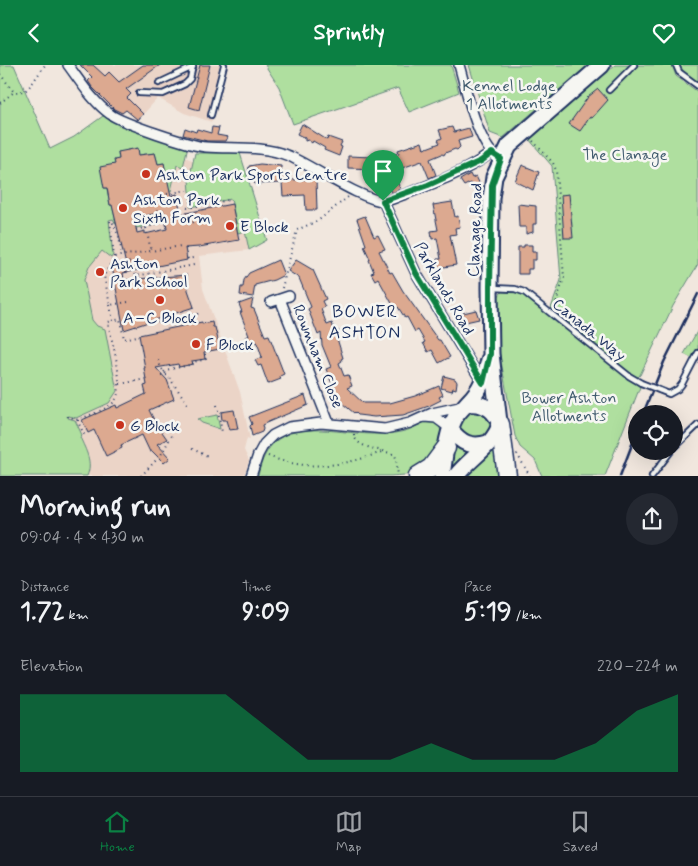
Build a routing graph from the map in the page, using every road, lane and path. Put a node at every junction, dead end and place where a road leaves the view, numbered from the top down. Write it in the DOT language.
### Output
graph roads {
  1 [pos="45,65"];
  2 [pos="68,65"];
  3 [pos="224,65"];
  4 [pos="459,65"];
  5 [pos="602,65"];
  6 [pos="676,65"];
  7 [pos="193,66"];
  8 [pos="631,66"];
  9 [pos="0,74"];
  10 [pos="158,83"];
  11 [pos="698,86"];
  12 [pos="609,90"];
  13 [pos="14,92"];
  14 [pos="139,93"];
  15 [pos="0,103"];
  16 [pos="211,115"];
  17 [pos="530,138"];
  18 [pos="496,156"];
  19 [pos="187,190"];
  20 [pos="356,191"];
  21 [pos="162,195"];
  22 [pos="229,201"];
  23 [pos="383,201"];
  24 [pos="221,202"];
  25 [pos="204,205"];
  26 [pos="157,206"];
  27 [pos="222,206"];
  28 [pos="187,208"];
  29 [pos="162,209"];
  30 [pos="205,209"];
  31 [pos="158,212"];
  32 [pos="194,222"];
  33 [pos="188,224"];
  34 [pos="146,228"];
  35 [pos="136,230"];
  36 [pos="181,246"];
  37 [pos="186,248"];
  38 [pos="151,251"];
  39 [pos="122,255"];
  40 [pos="114,257"];
  41 [pos="193,258"];
  42 [pos="194,265"];
  43 [pos="109,266"];
  44 [pos="282,288"];
  45 [pos="490,288"];
  46 [pos="280,299"];
  47 [pos="128,302"];
  48 [pos="110,305"];
  49 [pos="202,313"];
  50 [pos="551,313"];
  51 [pos="113,321"];
  52 [pos="158,322"];
  53 [pos="137,336"];
  54 [pos="204,350"];
  55 [pos="698,353"];
  56 [pos="490,354"];
  57 [pos="158,360"];
  58 [pos="164,372"];
  59 [pos="167,375"];
  60 [pos="161,376"];
  61 [pos="146,379"];
  62 [pos="483,383"];
  63 [pos="120,384"];
  64 [pos="217,405"];
  65 [pos="466,405"];
  66 [pos="158,406"];
  67 [pos="188,407"];
  68 [pos="160,410"];
  69 [pos="67,416"];
  70 [pos="424,417"];
  71 [pos="78,420"];
  72 [pos="329,423"];
  73 [pos="500,423"];
  74 [pos="698,425"];
  75 [pos="354,427"];
  76 [pos="451,430"];
  77 [pos="222,432"];
  78 [pos="173,433"];
  79 [pos="86,438"];
  80 [pos="683,439"];
  81 [pos="488,443"];
  82 [pos="446,448"];
  83 [pos="192,449"];
  84 [pos="384,451"];
  85 [pos="515,451"];
  86 [pos="259,452"];
  87 [pos="210,457"];
  88 [pos="664,460"];
  89 [pos="141,476"];
  90 [pos="251,476"];
  91 [pos="398,476"];
  92 [pos="418,476"];
  93 [pos="442,476"];
  94 [pos="456,476"];
  95 [pos="507,476"];
  96 [pos="530,476"];
  97 [pos="652,476"];
  1 -- 13 [label="path"];
  2 -- 20 [label="street"];
  3 -- 16 [label="lane"];
  4 -- 18 [label="street"];
  5 -- 18 [label="main road, Clanage Road"];
  6 -- 11 [label="lane"];
  7 -- 10 [label="lane"];
  7 -- 14 [label="lane"];
  8 -- 12 [label="lane"];
  9 -- 13 [label="path"];
  13 -- 15 [label="path"];
  17 -- 50 [label="path"];
  18 -- 23 [label="street"];
  18 -- 45 [label="main road, Clanage Road"];
  19 -- 21 [label="path"];
  20 -- 23 [label="street"];
  20 -- 44 [label="path"];
  22 -- 24 [label="path"];
  23 -- 62 [label="street, Parklands Road"];
  24 -- 25 [label="path"];
  24 -- 27 [label="path"];
  25 -- 28 [label="path"];
  25 -- 30 [label="path"];
  26 -- 31 [label="path"];
  29 -- 31 [label="path"];
  31 -- 34 [label="path"];
  32 -- 33 [label="path"];
  34 -- 35 [label="path"];
  34 -- 38 [label="path"];
  36 -- 38 [label="path"];
  37 -- 41 [label="path"];
  38 -- 39 [label="path"];
  39 -- 40 [label="path"];
  39 -- 40 [label="path"];
  40 -- 43 [label="path"];
  42 -- 43 [label="path"];
  43 -- 48 [label="path"];
  45 -- 50 [label="lane, Canada Way"];
  45 -- 56 [label="main road, Clanage Road"];
  46 -- 72 [label="street, Rownham Close"];
  47 -- 48 [label="path"];
  48 -- 51 [label="path"];
  49 -- 52 [label="path"];
  50 -- 55 [label="lane, Canada Way, bridge"];
  51 -- 53 [label="path"];
  51 -- 63 [label="path"];
  54 -- 58 [label="path"];
  56 -- 62 [label="main road, Clanage Road"];
  56 -- 73 [label="main road, Clanage Road"];
  57 -- 58 [label="path"];
  58 -- 59 [label="path"];
  59 -- 60 [label="path"];
  59 -- 67 [label="path"];
  61 -- 63 [label="path"];
  62 -- 65 [label="main road, Clanage Road"];
  63 -- 71 [label="path"];
  64 -- 77 [label="path"];
  65 -- 70 [label="street"];
  65 -- 73 [label="main road"];
  65 -- 76 [label="main road"];
  66 -- 68 [label="path"];
  69 -- 71 [label="path"];
  70 -- 75 [label="street"];
  70 -- 76 [label="street"];
  71 -- 79 [label="path"];
  72 -- 75 [label="street"];
  72 -- 86 [label="street"];
  73 -- 81 [label="main road"];
  73 -- 95 [label="highway"];
  74 -- 80 [label="lane"];
  75 -- 84 [label="path"];
  76 -- 81 [label="main road"];
  76 -- 82 [label="main road"];
  78 -- 89 [label="path"];
  81 -- 94 [label="main road"];
  82 -- 92 [label="highway"];
  82 -- 93 [label="main road"];
  83 -- 87 [label="path"];
  84 -- 86 [label="path"];
  84 -- 91 [label="path"];
  85 -- 96 [label="path"];
  86 -- 90 [label="street"];
  88 -- 97 [label="lane"];
}
